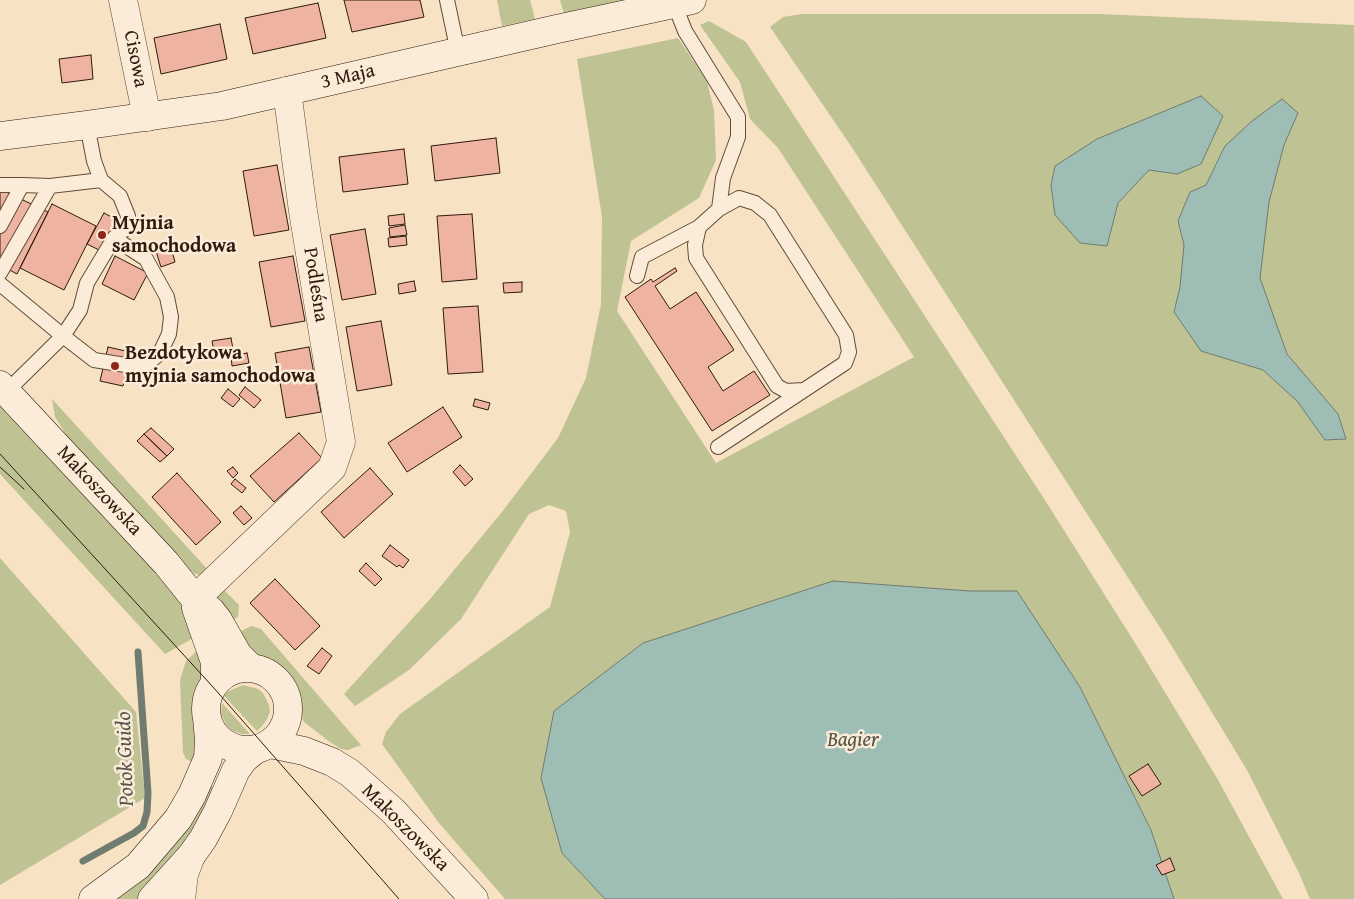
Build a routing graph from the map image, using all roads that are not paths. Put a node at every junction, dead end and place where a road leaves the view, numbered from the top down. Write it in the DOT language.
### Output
graph roads {
  1 [pos="123,0"];
  2 [pos="447,0"];
  3 [pos="683,2"];
  4 [pos="458,52"];
  5 [pos="287,91"];
  6 [pos="147,117"];
  7 [pos="88,125"];
  8 [pos="0,136"];
  9 [pos="101,180"];
  10 [pos="0,185"];
  11 [pos="22,186"];
  12 [pos="50,186"];
  13 [pos="719,208"];
  14 [pos="0,226"];
  15 [pos="699,227"];
  16 [pos="114,238"];
  17 [pos="0,274"];
  18 [pos="637,276"];
  19 [pos="0,284"];
  20 [pos="63,336"];
  21 [pos="3,389"];
  22 [pos="804,390"];
  23 [pos="718,447"];
  24 [pos="195,599"];
  25 [pos="251,668"];
  26 [pos="214,684"];
  27 [pos="288,712"];
  28 [pos="207,716"];
  29 [pos="262,747"];
  30 [pos="332,762"];
  31 [pos="191,856"];
  32 [pos="93,899"];
  33 [pos="152,899"];
  34 [pos="181,899"];
  35 [pos="474,899"];
  1 -- 6 [label="main road, Cisowa"];
  2 -- 4 [label="lane"];
  3 -- 4 [label="main road, 3 Maja"];
  3 -- 13 [label="lane"];
  4 -- 5 [label="main road, 3 Maja"];
  5 -- 6 [label="main road, 3 Maja"];
  5 -- 24 [label="main road, Podleśna"];
  6 -- 7 [label="main road, 3 Maja"];
  7 -- 8 [label="main road, 3 Maja"];
  7 -- 9 [label="lane"];
  9 -- 12 [label="lane"];
  9 -- 16 [label="lane"];
  10 -- 11 [label="lane"];
  11 -- 12 [label="lane"];
  11 -- 14 [label="lane"];
  12 -- 17 [label="lane"];
  13 -- 15 [label="lane"];
  13 -- 22 [label="lane"];
  15 -- 18 [label="lane"];
  15 -- 22 [label="lane"];
  16 -- 20 [label="lane"];
  16 -- 20 [label="lane"];
  19 -- 20 [label="lane"];
  20 -- 21 [label="lane"];
  21 -- 24 [label="main road, Makoszowska"];
  22 -- 23 [label="lane"];
  24 -- 25 [label="main road, Makoszowska"];
  24 -- 26 [label="main road, Makoszowska"];
  25 -- 26 [label="main road"];
  25 -- 27 [label="main road, Makoszowska"];
  26 -- 28 [label="main road, Makoszowska"];
  27 -- 29 [label="main road"];
  27 -- 30 [label="main road, Makoszowska"];
  28 -- 29 [label="main road, Makoszowska"];
  28 -- 32 [label="main road"];
  29 -- 30 [label="main road, Makoszowska"];
  29 -- 31 [label="main road"];
  30 -- 35 [label="main road, Makoszowska"];
  31 -- 33 [label="main road"];
  31 -- 34 [label="main road"];
}
